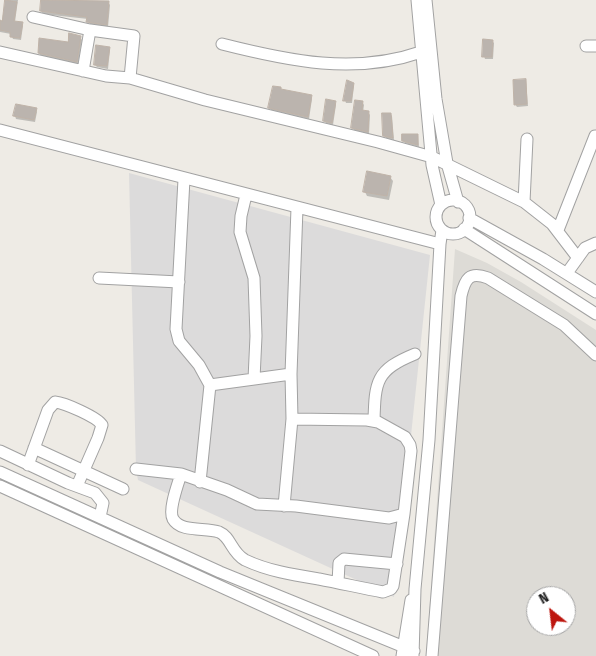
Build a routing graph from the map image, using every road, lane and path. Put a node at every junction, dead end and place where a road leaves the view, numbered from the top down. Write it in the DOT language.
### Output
graph roads {
  1 [pos="417,0"];
  2 [pos="426,0"];
  3 [pos="33,18"];
  4 [pos="90,30"];
  5 [pos="222,44"];
  6 [pos="0,52"];
  7 [pos="422,52"];
  8 [pos="83,71"];
  9 [pos="130,78"];
  10 [pos="0,130"];
  11 [pos="596,136"];
  12 [pos="527,139"];
  13 [pos="432,157"];
  14 [pos="447,164"];
  15 [pos="184,179"];
  16 [pos="246,195"];
  17 [pos="458,202"];
  18 [pos="524,202"];
  19 [pos="441,206"];
  20 [pos="297,208"];
  21 [pos="469,218"];
  22 [pos="464,229"];
  23 [pos="442,230"];
  24 [pos="558,230"];
  25 [pos="596,243"];
  26 [pos="440,244"];
  27 [pos="578,258"];
  28 [pos="567,273"];
  29 [pos="99,278"];
  30 [pos="178,282"];
  31 [pos="596,292"];
  32 [pos="596,314"];
  33 [pos="415,354"];
  34 [pos="596,355"];
  35 [pos="291,374"];
  36 [pos="254,379"];
  37 [pos="210,385"];
  38 [pos="292,419"];
  39 [pos="374,421"];
  40 [pos="34,448"];
  41 [pos="0,452"];
  42 [pos="28,464"];
  43 [pos="136,469"];
  44 [pos="83,471"];
  45 [pos="0,472"];
  46 [pos="181,474"];
  47 [pos="200,482"];
  48 [pos="0,486"];
  49 [pos="77,486"];
  50 [pos="122,489"];
  51 [pos="284,506"];
  52 [pos="404,514"];
  53 [pos="100,517"];
  54 [pos="397,564"];
  55 [pos="338,583"];
  56 [pos="415,589"];
  57 [pos="402,651"];
  58 [pos="414,653"];
  59 [pos="373,656"];
  60 [pos="432,656"];
  1 -- 7 [label="street"];
  2 -- 14 [label="street"];
  3 -- 4 [label="street"];
  4 -- 8 [label="street"];
  4 -- 9 [label="street"];
  5 -- 7 [label="street"];
  6 -- 8 [label="street"];
  7 -- 13 [label="street"];
  8 -- 9 [label="street"];
  9 -- 13 [label="street"];
  10 -- 15 [label="street"];
  11 -- 24 [label="street"];
  12 -- 18 [label="street"];
  13 -- 14 [label="street"];
  13 -- 19 [label="street"];
  14 -- 17 [label="street"];
  14 -- 18 [label="street"];
  15 -- 16 [label="street"];
  15 -- 30 [label="street"];
  16 -- 20 [label="street"];
  16 -- 36 [label="street"];
  17 -- 19 [label="street"];
  17 -- 21 [label="street"];
  18 -- 24 [label="street"];
  19 -- 23 [label="street"];
  20 -- 26 [label="street"];
  20 -- 35 [label="street"];
  21 -- 22 [label="street"];
  21 -- 28 [label="street"];
  22 -- 23 [label="street"];
  22 -- 32 [label="street"];
  23 -- 26 [label="street"];
  24 -- 27 [label="street"];
  25 -- 27 [label="street"];
  26 -- 56 [label="street"];
  27 -- 28 [label="street"];
  28 -- 31 [label="street"];
  29 -- 30 [label="street"];
  30 -- 37 [label="street"];
  33 -- 39 [label="street"];
  34 -- 60 [label="street"];
  35 -- 36 [label="street"];
  35 -- 38 [label="street"];
  36 -- 37 [label="street"];
  37 -- 47 [label="street"];
  38 -- 39 [label="street"];
  38 -- 51 [label="street"];
  39 -- 52 [label="street"];
  40 -- 42 [label="street"];
  40 -- 44 [label="street"];
  40 -- 44 [label="street"];
  41 -- 42 [label="street"];
  42 -- 49 [label="street"];
  43 -- 46 [label="street"];
  44 -- 49 [label="street"];
  44 -- 50 [label="street"];
  45 -- 53 [label="street"];
  46 -- 47 [label="street"];
  46 -- 55 [label="street"];
  47 -- 51 [label="street"];
  48 -- 59 [label="street"];
  49 -- 53 [label="street"];
  51 -- 52 [label="street"];
  52 -- 54 [label="street"];
  53 -- 57 [label="street"];
  54 -- 55 [label="street"];
  54 -- 55 [label="street"];
  56 -- 57 [label="street"];
  56 -- 58 [label="street"];
  57 -- 58 [label="street"];
}
